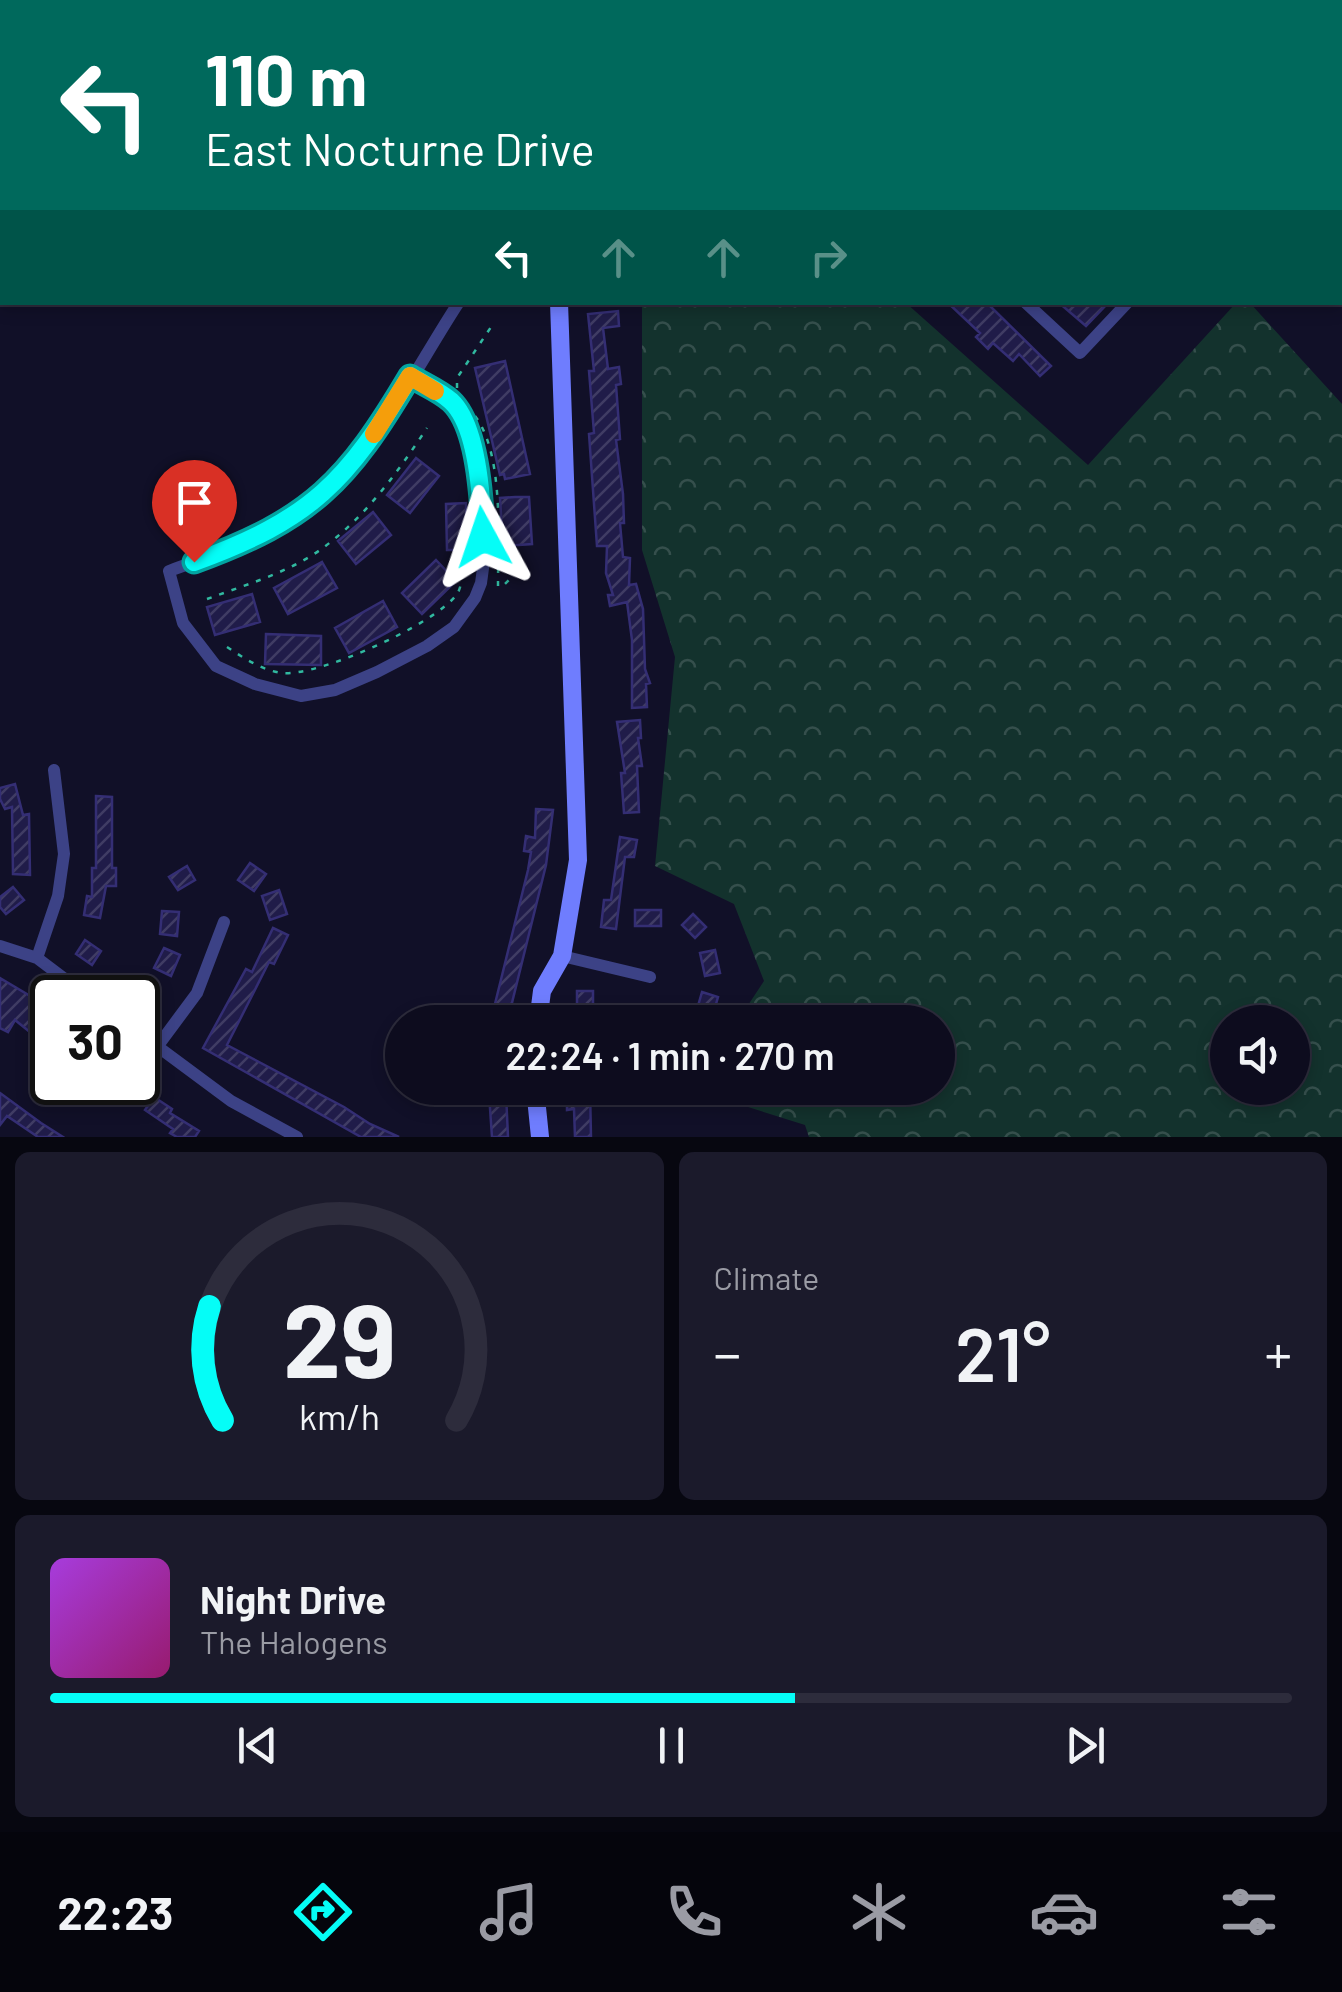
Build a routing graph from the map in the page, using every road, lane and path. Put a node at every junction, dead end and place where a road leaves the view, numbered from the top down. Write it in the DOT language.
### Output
graph roads {
  1 [pos="456,305"];
  2 [pos="559,305"];
  3 [pos="1027,305"];
  4 [pos="1125,305"];
  5 [pos="410,376"];
  6 [pos="427,428"];
  7 [pos="464,564"];
  8 [pos="207,599"];
  9 [pos="226,646"];
  10 [pos="54,770"];
  11 [pos="224,922"];
  12 [pos="0,946"];
  13 [pos="562,956"];
  14 [pos="37,958"];
  15 [pos="60,975"];
  16 [pos="650,978"];
  17 [pos="540,1005"];
  18 [pos="160,1043"];
  19 [pos="160,1049"];
  20 [pos="537,1105"];
  21 [pos="298,1137"];
  22 [pos="540,1137"];
  1 -- 5 [label="street"];
  2 -- 13 [label="street"];
  3 -- 4 [label="street"];
  5 -- 5 [label="street"];
  6 -- 8 [label="path"];
  7 -- 9 [label="path"];
  10 -- 14 [label="street"];
  11 -- 18 [label="street"];
  12 -- 14 [label="street"];
  13 -- 16 [label="street"];
  13 -- 17 [label="street"];
  14 -- 15 [label="street"];
  19 -- 21 [label="street"];
  20 -- 22 [label="street"];
}
